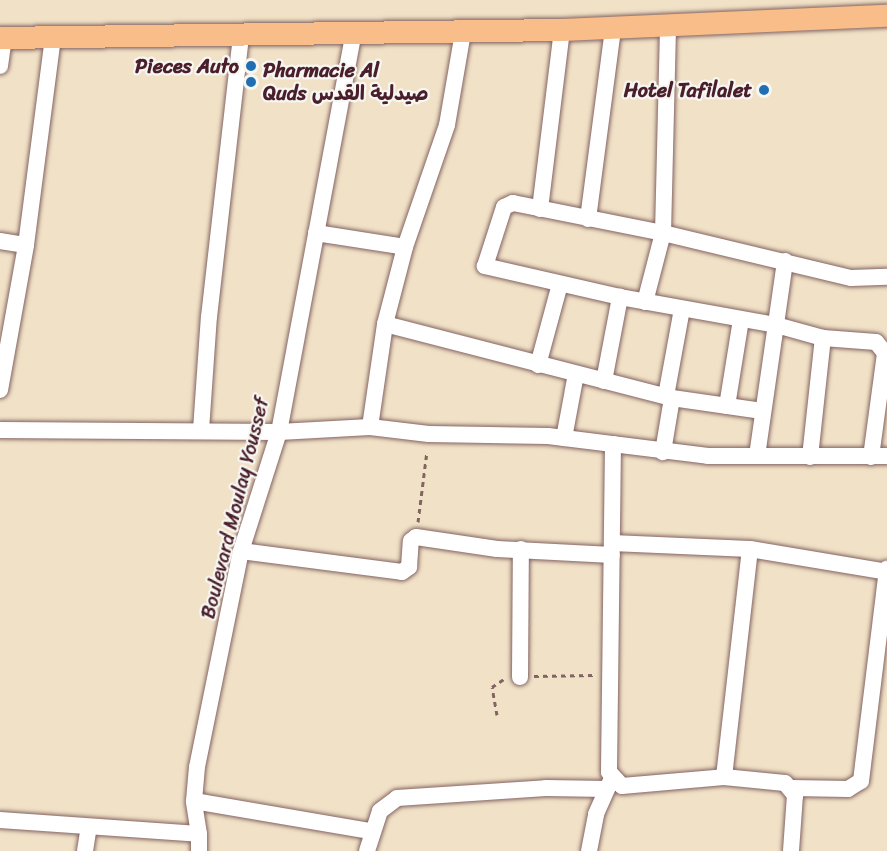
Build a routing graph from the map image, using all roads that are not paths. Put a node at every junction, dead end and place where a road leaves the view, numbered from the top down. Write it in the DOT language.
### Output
graph roads {
  1 [pos="887,16"];
  2 [pos="668,26"];
  3 [pos="613,28"];
  4 [pos="562,30"];
  5 [pos="463,32"];
  6 [pos="354,33"];
  7 [pos="241,34"];
  8 [pos="53,37"];
  9 [pos="2,38"];
  10 [pos="0,66"];
  11 [pos="540,208"];
  12 [pos="588,219"];
  13 [pos="316,233"];
  14 [pos="663,233"];
  15 [pos="0,241"];
  16 [pos="26,245"];
  17 [pos="405,247"];
  18 [pos="785,261"];
  19 [pos="887,277"];
  20 [pos="560,284"];
  21 [pos="620,297"];
  22 [pos="645,302"];
  23 [pos="682,309"];
  24 [pos="741,321"];
  25 [pos="385,324"];
  26 [pos="776,325"];
  27 [pos="823,338"];
  28 [pos="538,365"];
  29 [pos="576,374"];
  30 [pos="604,381"];
  31 [pos="0,390"];
  32 [pos="669,397"];
  33 [pos="727,406"];
  34 [pos="762,411"];
  35 [pos="370,428"];
  36 [pos="0,429"];
  37 [pos="201,430"];
  38 [pos="279,432"];
  39 [pos="564,438"];
  40 [pos="613,444"];
  41 [pos="663,452"];
  42 [pos="757,456"];
  43 [pos="810,457"];
  44 [pos="879,457"];
  45 [pos="521,549"];
  46 [pos="612,549"];
  47 [pos="750,549"];
  48 [pos="241,551"];
  49 [pos="887,571"];
  50 [pos="520,676"];
  51 [pos="724,777"];
  52 [pos="610,784"];
  53 [pos="792,788"];
  54 [pos="194,801"];
  55 [pos="0,819"];
  56 [pos="89,827"];
  57 [pos="370,831"];
  58 [pos="199,834"];
  59 [pos="372,850"];
  60 [pos="85,851"];
  61 [pos="199,851"];
  62 [pos="589,851"];
  63 [pos="791,851"];
  1 -- 2 [label="main road"];
  2 -- 3 [label="main road"];
  2 -- 14 [label="street"];
  3 -- 4 [label="main road"];
  3 -- 12 [label="street"];
  4 -- 5 [label="main road"];
  4 -- 11 [label="street"];
  5 -- 6 [label="main road"];
  5 -- 17 [label="street"];
  6 -- 7 [label="main road"];
  6 -- 13 [label="street, Boulevard Moulay Youssef"];
  7 -- 8 [label="main road"];
  7 -- 37 [label="street"];
  8 -- 9 [label="main road"];
  8 -- 16 [label="street"];
  9 -- 10 [label="street"];
  11 -- 12 [label="street"];
  11 -- 20 [label="street"];
  12 -- 14 [label="street"];
  13 -- 17 [label="street"];
  13 -- 38 [label="street, Boulevard Moulay Youssef"];
  14 -- 18 [label="street"];
  14 -- 22 [label="street"];
  15 -- 16 [label="street"];
  16 -- 31 [label="street"];
  17 -- 25 [label="street"];
  18 -- 19 [label="street"];
  18 -- 26 [label="street"];
  20 -- 21 [label="street"];
  20 -- 28 [label="street"];
  21 -- 22 [label="street"];
  21 -- 30 [label="street"];
  22 -- 23 [label="street"];
  23 -- 24 [label="street"];
  23 -- 32 [label="street"];
  24 -- 26 [label="street"];
  24 -- 33 [label="street"];
  25 -- 28 [label="street"];
  25 -- 35 [label="street"];
  26 -- 27 [label="street"];
  26 -- 34 [label="street"];
  27 -- 43 [label="street"];
  27 -- 44 [label="street"];
  28 -- 29 [label="street"];
  29 -- 30 [label="street"];
  29 -- 39 [label="street"];
  30 -- 32 [label="street"];
  32 -- 33 [label="street"];
  32 -- 41 [label="street"];
  33 -- 34 [label="street"];
  34 -- 42 [label="street"];
  35 -- 38 [label="street"];
  35 -- 39 [label="street"];
  36 -- 37 [label="street"];
  37 -- 38 [label="street"];
  38 -- 48 [label="street, Boulevard Moulay Youssef"];
  39 -- 40 [label="street"];
  40 -- 41 [label="street"];
  40 -- 46 [label="street"];
  41 -- 42 [label="street"];
  42 -- 43 [label="street"];
  43 -- 44 [label="street"];
  45 -- 46 [label="street"];
  45 -- 48 [label="street"];
  45 -- 50 [label="street"];
  46 -- 47 [label="street"];
  46 -- 52 [label="street"];
  47 -- 49 [label="street"];
  47 -- 51 [label="street"];
  48 -- 54 [label="street, Boulevard Moulay Youssef"];
  49 -- 53 [label="street"];
  51 -- 52 [label="street"];
  51 -- 53 [label="street"];
  52 -- 57 [label="street"];
  52 -- 62 [label="street"];
  53 -- 63 [label="street"];
  54 -- 57 [label="street"];
  54 -- 58 [label="street, Boulevard Moulay Youssef"];
  55 -- 56 [label="street"];
  56 -- 58 [label="street"];
  56 -- 60 [label="street"];
  57 -- 59 [label="street"];
  58 -- 61 [label="street, Boulevard Moulay Youssef"];
}
